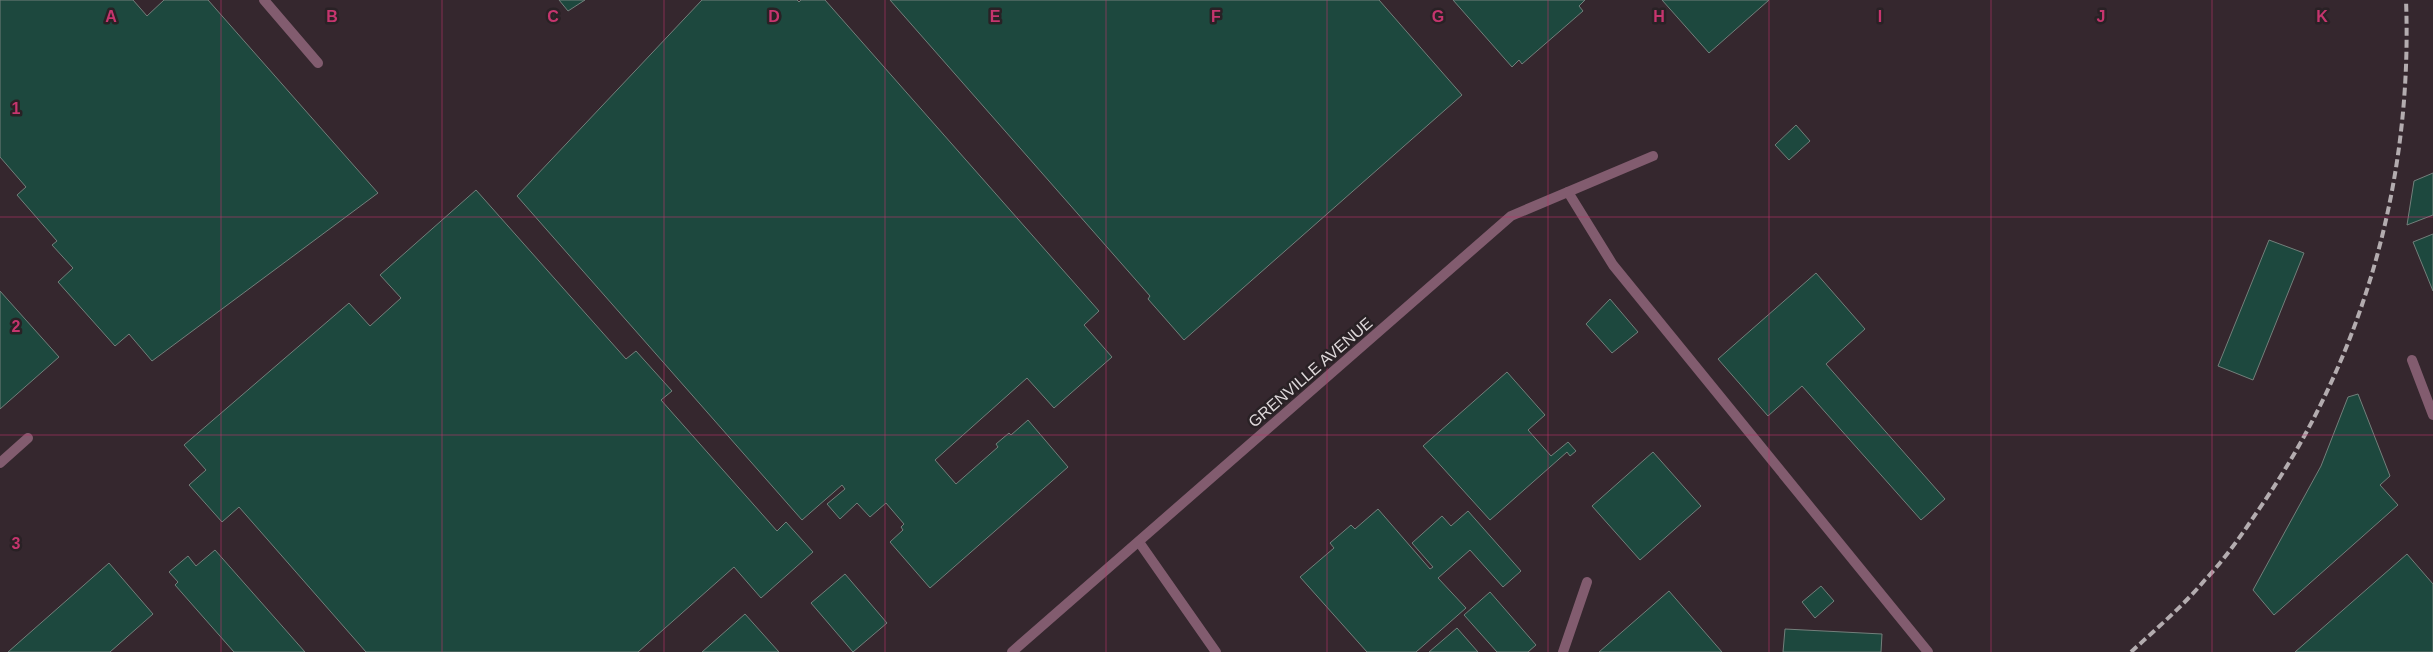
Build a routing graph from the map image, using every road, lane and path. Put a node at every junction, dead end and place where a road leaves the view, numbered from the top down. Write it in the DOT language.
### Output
graph roads {
  1 [pos="264,0"];
  2 [pos="318,63"];
  3 [pos="1653,156"];
  4 [pos="1568,192"];
  5 [pos="2412,360"];
  6 [pos="2433,415"];
  7 [pos="28,438"];
  8 [pos="0,463"];
  9 [pos="1139,542"];
  10 [pos="1587,582"];
  11 [pos="1012,652"];
  12 [pos="1216,652"];
  13 [pos="1563,652"];
  14 [pos="1928,652"];
  1 -- 2 [label="lane"];
  3 -- 4 [label="lane, GRENVILLE AVENUE"];
  4 -- 9 [label="lane, GRENVILLE AVENUE"];
  4 -- 14 [label="lane"];
  5 -- 6 [label="lane"];
  7 -- 8 [label="lane"];
  9 -- 11 [label="lane, GRENVILLE AVENUE"];
  9 -- 12 [label="lane"];
  10 -- 13 [label="lane"];
}
